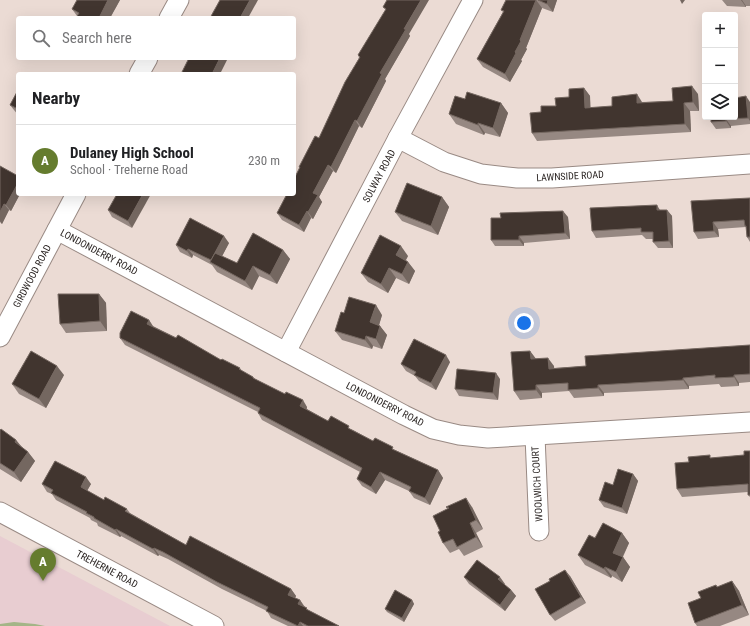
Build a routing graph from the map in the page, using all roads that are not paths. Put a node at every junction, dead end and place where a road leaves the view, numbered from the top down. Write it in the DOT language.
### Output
graph roads {
  1 [pos="179,0"];
  2 [pos="473,0"];
  3 [pos="170,16"];
  4 [pos="147,60"];
  5 [pos="141,72"];
  6 [pos="398,138"];
  7 [pos="750,164"];
  8 [pos="75,196"];
  9 [pos="57,230"];
  10 [pos="0,337"];
  11 [pos="286,352"];
  12 [pos="750,422"];
  13 [pos="535,436"];
  14 [pos="0,512"];
  15 [pos="539,531"];
  16 [pos="214,626"];
  1 -- 3 [label="street"];
  2 -- 6 [label="street, SOLWAY ROAD"];
  4 -- 5 [label="street"];
  6 -- 7 [label="street, LAWNSIDE ROAD"];
  6 -- 11 [label="street, SOLWAY ROAD"];
  8 -- 9 [label="street, GIRDWOOD ROAD"];
  9 -- 10 [label="street, GIRDWOOD ROAD"];
  9 -- 11 [label="street, LONDONDERRY ROAD"];
  11 -- 13 [label="street, LONDONDERRY ROAD"];
  12 -- 13 [label="street, LONDONDERRY ROAD"];
  13 -- 15 [label="street, WOOLWICH COURT"];
  14 -- 16 [label="street, TREHERNE ROAD"];
}
